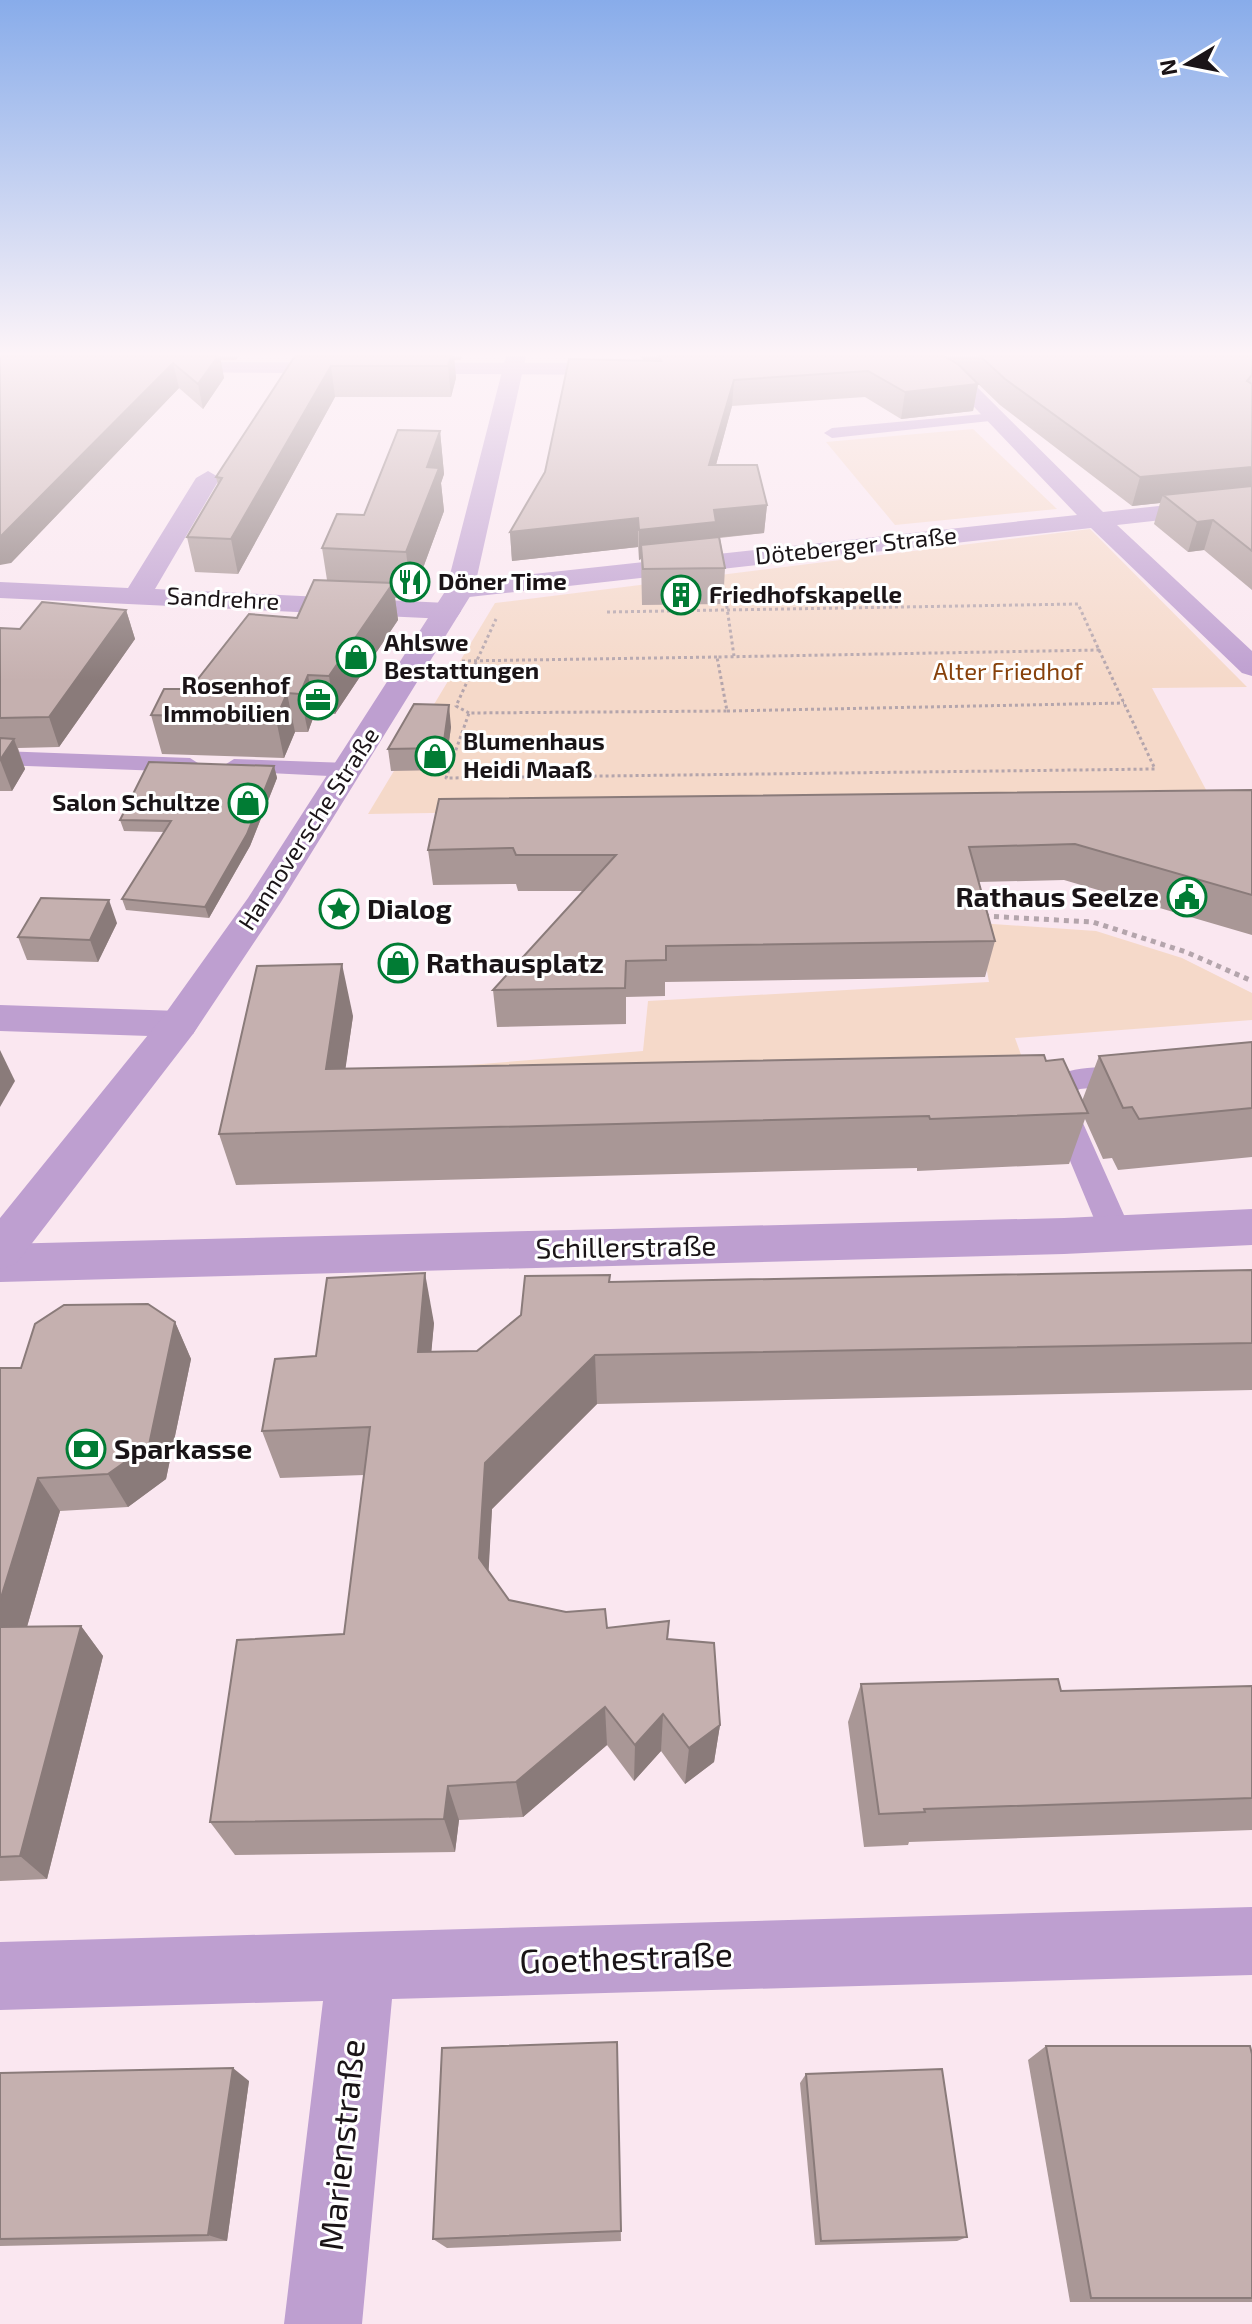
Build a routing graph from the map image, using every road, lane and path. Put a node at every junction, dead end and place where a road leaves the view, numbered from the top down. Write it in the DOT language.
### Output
graph roads {
  1 [pos="488,464"];
  2 [pos="1041,464"];
  3 [pos="208,478"];
  4 [pos="1252,503"];
  5 [pos="1096,520"];
  6 [pos="718,561"];
  7 [pos="0,590"];
  8 [pos="138,594"];
  9 [pos="453,601"];
  10 [pos="727,610"];
  11 [pos="605,612"];
  12 [pos="498,614"];
  13 [pos="1099,650"];
  14 [pos="717,656"];
  15 [pos="734,656"];
  16 [pos="417,660"];
  17 [pos="477,660"];
  18 [pos="1252,667"];
  19 [pos="1124,703"];
  20 [pos="727,711"];
  21 [pos="469,713"];
  22 [pos="0,758"];
  23 [pos="349,770"];
  24 [pos="982,916"];
  25 [pos="1252,981"];
  26 [pos="0,1018"];
  27 [pos="179,1024"];
  28 [pos="1161,1074"];
  29 [pos="1252,1227"];
  30 [pos="1116,1233"];
  31 [pos="0,1251"];
  32 [pos="0,1263"];
  33 [pos="1252,1941"];
  34 [pos="361,1966"];
  35 [pos="0,1976"];
  36 [pos="323,2324"];
  1 -- 9 [label="street, Hannoversche Straße"];
  2 -- 5 [label="street"];
  3 -- 8 [label="street"];
  4 -- 5 [label="street, Döteberger Straße"];
  5 -- 6 [label="street, Döteberger Straße"];
  5 -- 18 [label="street"];
  6 -- 9 [label="street, Döteberger Straße"];
  6 -- 10 [label="path"];
  7 -- 8 [label="street, Sandrehre"];
  8 -- 9 [label="street, Sandrehre"];
  9 -- 16 [label="street, Hannoversche Straße"];
  10 -- 11 [label="path"];
  10 -- 13 [label="path"];
  10 -- 15 [label="path"];
  12 -- 17 [label="path"];
  13 -- 15 [label="path"];
  13 -- 19 [label="path"];
  14 -- 15 [label="path"];
  14 -- 17 [label="path"];
  14 -- 20 [label="path"];
  16 -- 17 [label="path"];
  16 -- 23 [label="street, Hannoversche Straße"];
  17 -- 21 [label="path"];
  19 -- 20 [label="path"];
  19 -- 21 [label="path"];
  20 -- 21 [label="path"];
  22 -- 23 [label="lane"];
  23 -- 27 [label="street, Hannoversche Straße"];
  24 -- 25 [label="path"];
  26 -- 27 [label="street"];
  27 -- 31 [label="street, Hannoversche Straße"];
  28 -- 30 [label="lane"];
  29 -- 30 [label="street, Schillerstraße"];
  30 -- 32 [label="street, Schillerstraße"];
  33 -- 34 [label="street, Goethestraße"];
  34 -- 35 [label="street, Goethestraße"];
  34 -- 36 [label="street, Marienstraße"];
}
